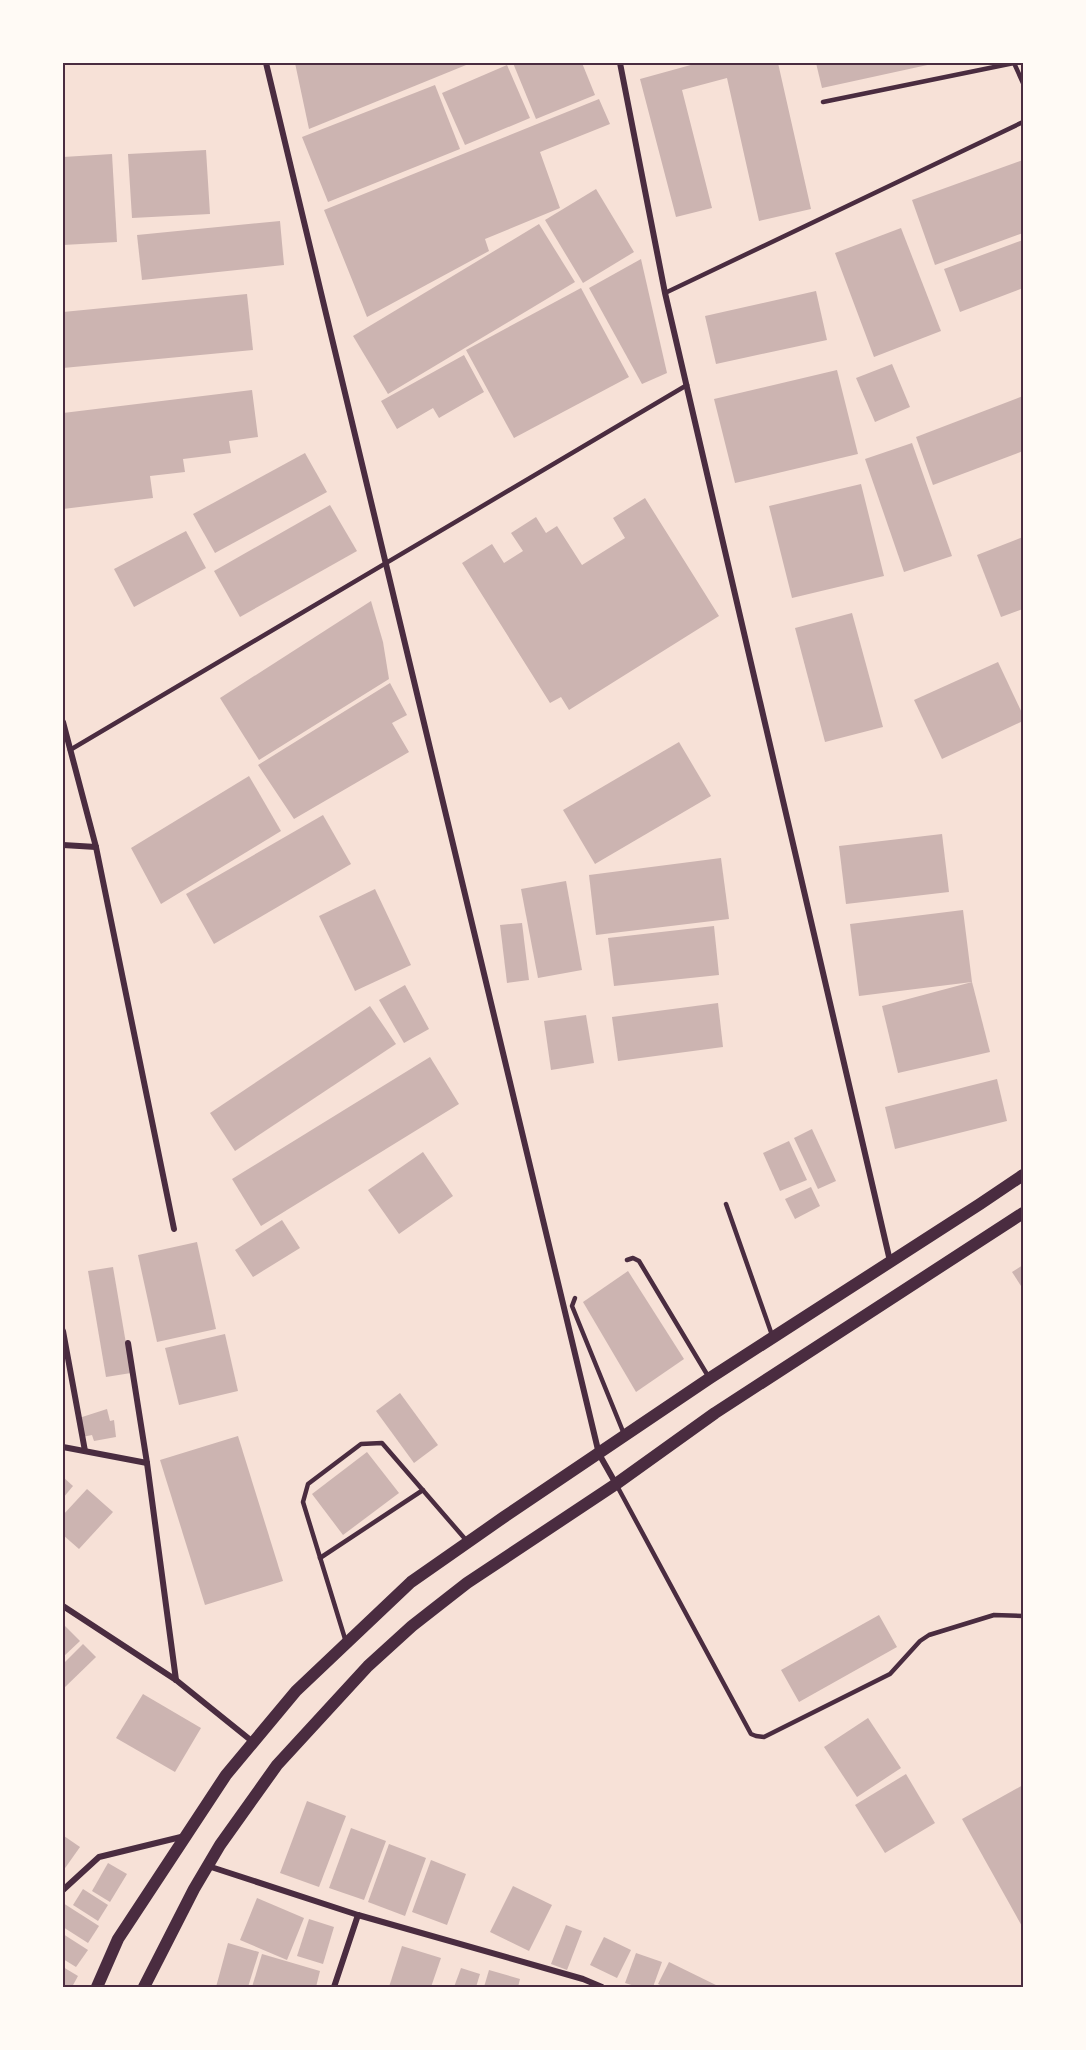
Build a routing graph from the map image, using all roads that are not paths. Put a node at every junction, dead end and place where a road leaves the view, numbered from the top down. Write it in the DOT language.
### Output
graph roads {
  1 [pos="266,63"];
  2 [pos="620,63"];
  3 [pos="1015,63"];
  4 [pos="1023,83"];
  5 [pos="823,102"];
  6 [pos="1023,122"];
  7 [pos="665,293"];
  8 [pos="687,385"];
  9 [pos="385,565"];
  10 [pos="63,722"];
  11 [pos="69,750"];
  12 [pos="63,845"];
  13 [pos="96,847"];
  14 [pos="1023,1174"];
  15 [pos="726,1204"];
  16 [pos="1023,1213"];
  17 [pos="174,1229"];
  18 [pos="627,1260"];
  19 [pos="890,1262"];
  20 [pos="575,1298"];
  21 [pos="63,1331"];
  22 [pos="773,1338"];
  23 [pos="128,1343"];
  24 [pos="710,1378"];
  25 [pos="625,1436"];
  26 [pos="63,1447"];
  27 [pos="85,1451"];
  28 [pos="599,1454"];
  29 [pos="147,1464"];
  30 [pos="616,1484"];
  31 [pos="423,1490"];
  32 [pos="467,1542"];
  33 [pos="320,1558"];
  34 [pos="63,1606"];
  35 [pos="1023,1616"];
  36 [pos="346,1642"];
  37 [pos="176,1680"];
  38 [pos="254,1743"];
  39 [pos="186,1835"];
  40 [pos="208,1866"];
  41 [pos="64,1886"];
  42 [pos="358,1915"];
  43 [pos="583,1979"];
  44 [pos="97,1987"];
  45 [pos="144,1987"];
  46 [pos="334,1987"];
  47 [pos="580,1987"];
  48 [pos="602,1987"];
  1 -- 9 [label="street"];
  2 -- 7 [label="street"];
  3 -- 4 [label="lane"];
  3 -- 5 [label="lane"];
  6 -- 7 [label="lane"];
  7 -- 8 [label="street"];
  8 -- 9 [label="lane"];
  8 -- 19 [label="street"];
  9 -- 11 [label="lane"];
  9 -- 28 [label="street"];
  10 -- 11 [label="street"];
  11 -- 13 [label="street"];
  12 -- 13 [label="street"];
  13 -- 17 [label="street"];
  14 -- 19 [label="main road"];
  15 -- 22 [label="lane"];
  16 -- 30 [label="main road"];
  18 -- 24 [label="lane"];
  19 -- 22 [label="main road"];
  20 -- 25 [label="lane"];
  21 -- 27 [label="street"];
  22 -- 24 [label="main road"];
  23 -- 29 [label="street"];
  24 -- 25 [label="main road"];
  25 -- 28 [label="main road"];
  26 -- 27 [label="street"];
  27 -- 29 [label="street"];
  28 -- 30 [label="street"];
  28 -- 32 [label="main road"];
  29 -- 37 [label="street"];
  30 -- 35 [label="lane"];
  30 -- 40 [label="main road"];
  31 -- 32 [label="lane"];
  31 -- 33 [label="lane"];
  31 -- 33 [label="lane"];
  32 -- 36 [label="main road"];
  33 -- 36 [label="lane"];
  34 -- 37 [label="street"];
  36 -- 38 [label="main road"];
  37 -- 38 [label="street"];
  38 -- 39 [label="main road"];
  39 -- 41 [label="street"];
  39 -- 44 [label="main road"];
  40 -- 42 [label="street"];
  40 -- 45 [label="main road"];
  42 -- 43 [label="street"];
  42 -- 46 [label="street"];
  43 -- 47 [label="street"];
  43 -- 48 [label="street"];
}
